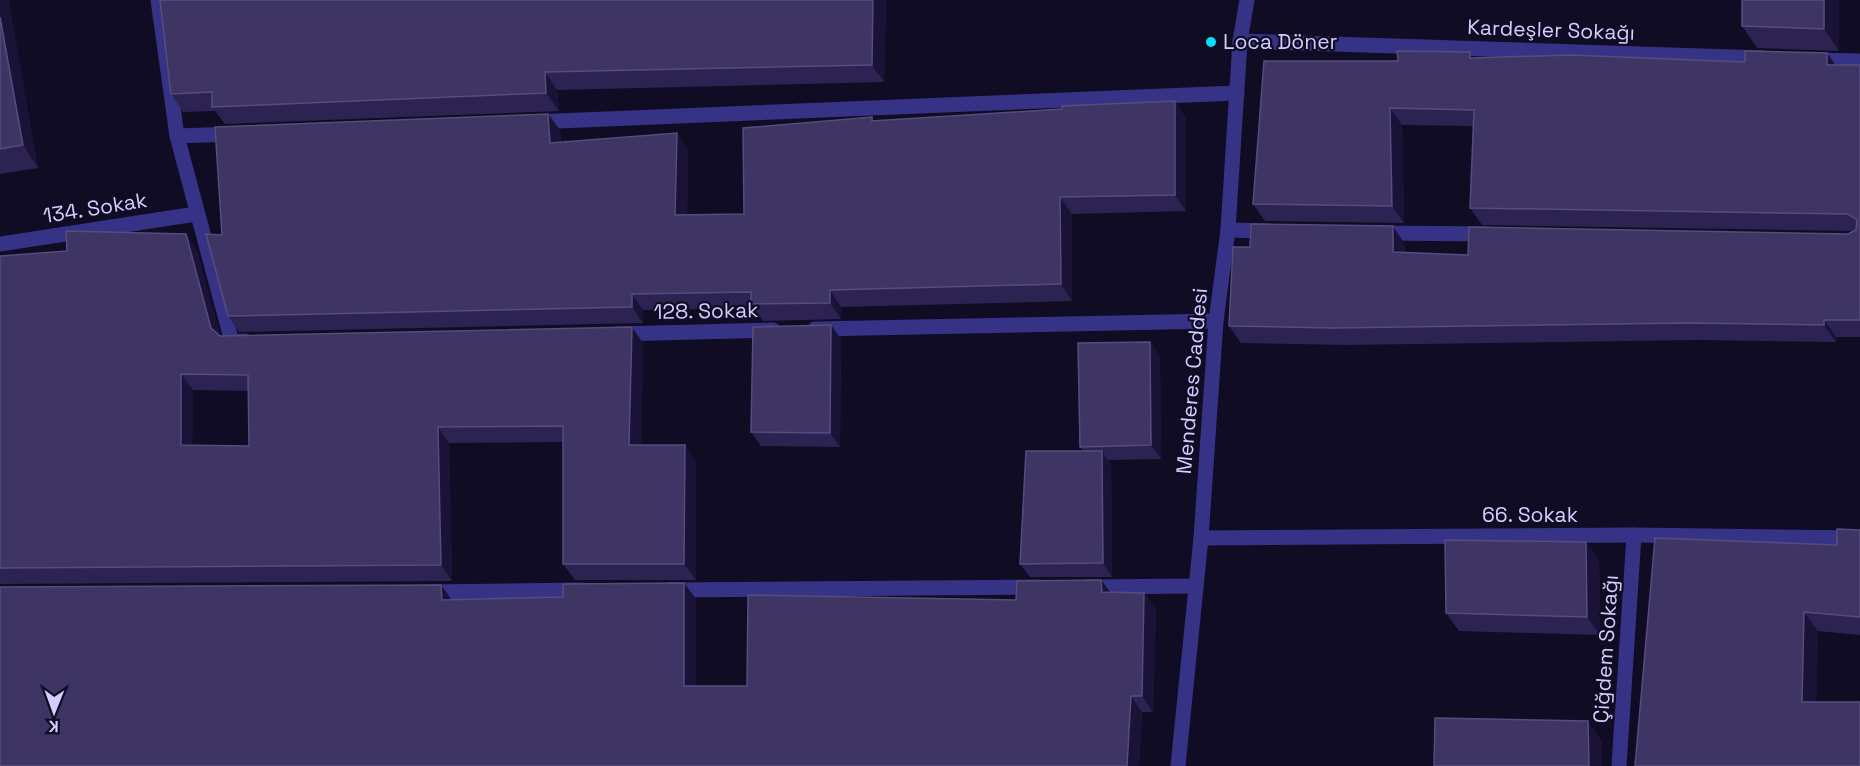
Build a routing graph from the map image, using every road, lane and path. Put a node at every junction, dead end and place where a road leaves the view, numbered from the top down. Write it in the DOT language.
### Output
graph roads {
  1 [pos="1247,0"];
  2 [pos="163,2"];
  3 [pos="1240,41"];
  4 [pos="1777,59"];
  5 [pos="1800,60"];
  6 [pos="1860,62"];
  7 [pos="1237,93"];
  8 [pos="523,122"];
  9 [pos="249,133"];
  10 [pos="177,136"];
  11 [pos="196,214"];
  12 [pos="1228,230"];
  13 [pos="1288,231"];
  14 [pos="1359,232"];
  15 [pos="1502,235"];
  16 [pos="0,244"];
  17 [pos="1216,321"];
  18 [pos="604,334"];
  19 [pos="256,341"];
  20 [pos="1634,535"];
  21 [pos="1201,538"];
  22 [pos="1860,538"];
  23 [pos="1196,586"];
  24 [pos="1052,587"];
  25 [pos="1076,587"];
  26 [pos="598,590"];
  27 [pos="658,590"];
  28 [pos="407,592"];
  29 [pos="1178,766"];
  30 [pos="1619,766"];
  1 -- 3 [label="street, Menderes Caddesi"];
  2 -- 10 [label="street"];
  3 -- 4 [label="street, Kardeşler Sokağı"];
  3 -- 7 [label="street, Menderes Caddesi"];
  5 -- 6 [label="street"];
  7 -- 8 [label="street"];
  7 -- 12 [label="street, Menderes Caddesi"];
  9 -- 10 [label="street"];
  10 -- 11 [label="street"];
  11 -- 16 [label="street, 134. Sokak"];
  11 -- 19 [label="street"];
  12 -- 13 [label="street"];
  12 -- 17 [label="street, Menderes Caddesi"];
  14 -- 15 [label="street"];
  17 -- 18 [label="street, 128. Sokak"];
  17 -- 21 [label="street, Menderes Caddesi"];
  20 -- 21 [label="street, 66. Sokak"];
  20 -- 22 [label="street, 66. Sokak"];
  20 -- 30 [label="street, Çiğdem Sokağı"];
  21 -- 23 [label="street, Menderes Caddesi"];
  23 -- 25 [label="street"];
  23 -- 29 [label="street, Menderes Caddesi"];
  24 -- 27 [label="street"];
  26 -- 28 [label="street"];
}
